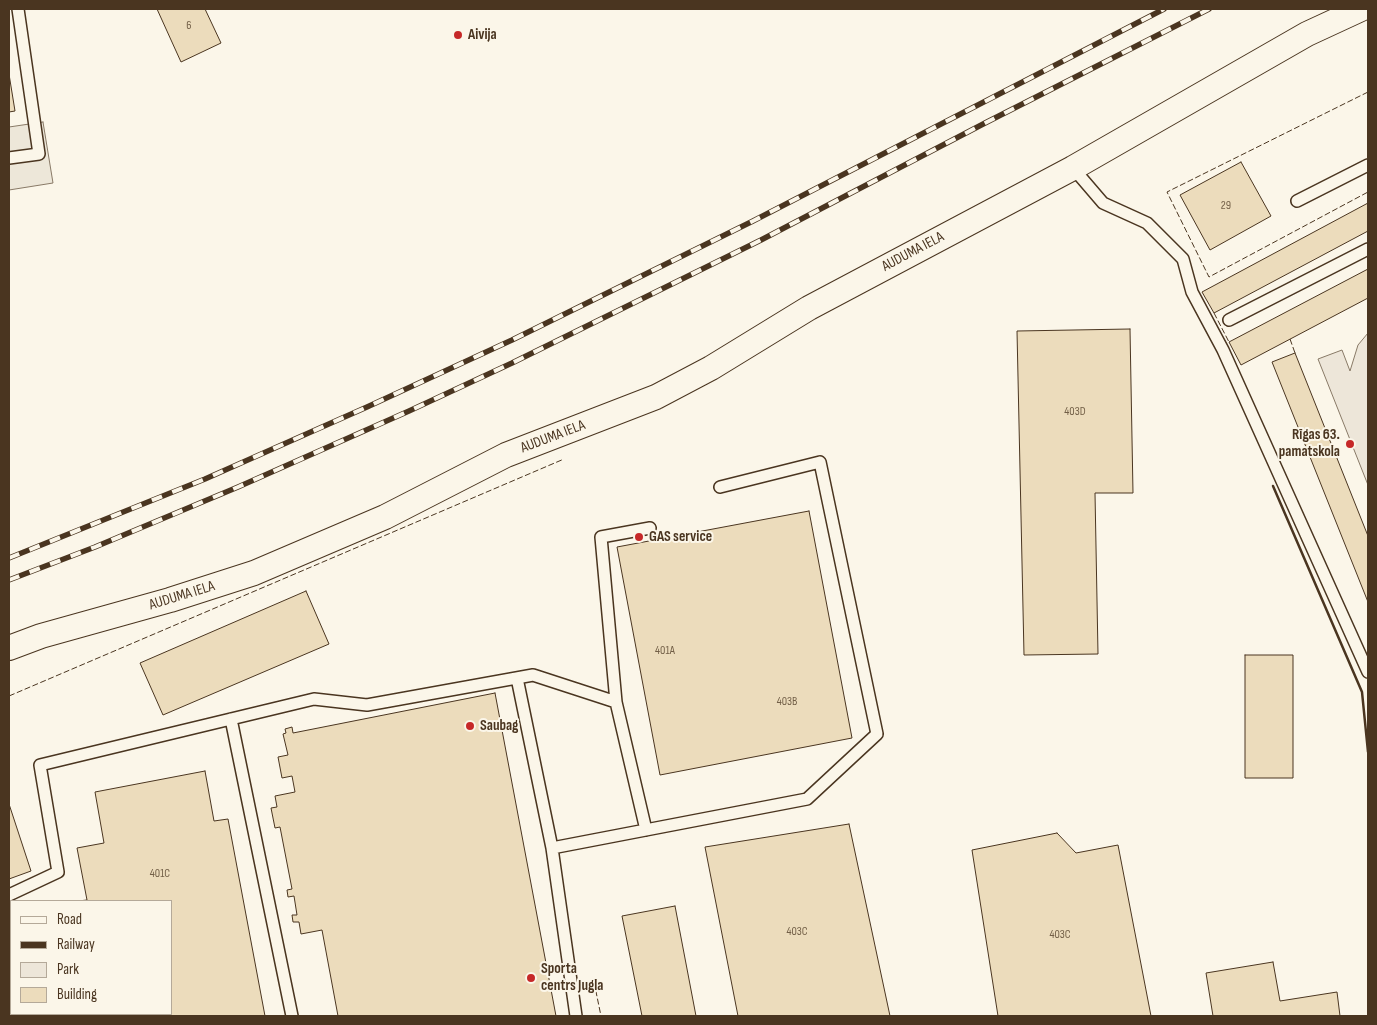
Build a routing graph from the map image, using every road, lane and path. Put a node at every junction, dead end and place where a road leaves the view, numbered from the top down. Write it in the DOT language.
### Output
graph roads {
  1 [pos="18,9"];
  2 [pos="1361,9"];
  3 [pos="9,158"];
  4 [pos="1368,165"];
  5 [pos="1073,168"];
  6 [pos="1297,201"];
  7 [pos="1368,248"];
  8 [pos="1230,320"];
  9 [pos="720,487"];
  10 [pos="650,528"];
  11 [pos="9,648"];
  12 [pos="1368,672"];
  13 [pos="517,678"];
  14 [pos="616,702"];
  15 [pos="231,719"];
  16 [pos="646,830"];
  17 [pos="552,848"];
  18 [pos="9,895"];
  19 [pos="292,1016"];
  20 [pos="576,1016"];
  1 -- 3 [label="lane"];
  2 -- 5 [label="street, AUDUMA IELA"];
  4 -- 6 [label="lane"];
  5 -- 11 [label="street, AUDUMA IELA"];
  5 -- 12 [label="lane"];
  7 -- 8 [label="lane"];
  9 -- 16 [label="lane"];
  10 -- 14 [label="lane"];
  13 -- 14 [label="lane"];
  13 -- 15 [label="lane"];
  13 -- 17 [label="lane"];
  14 -- 16 [label="lane"];
  15 -- 18 [label="lane"];
  15 -- 19 [label="lane"];
  16 -- 17 [label="lane"];
  17 -- 20 [label="lane"];
}
